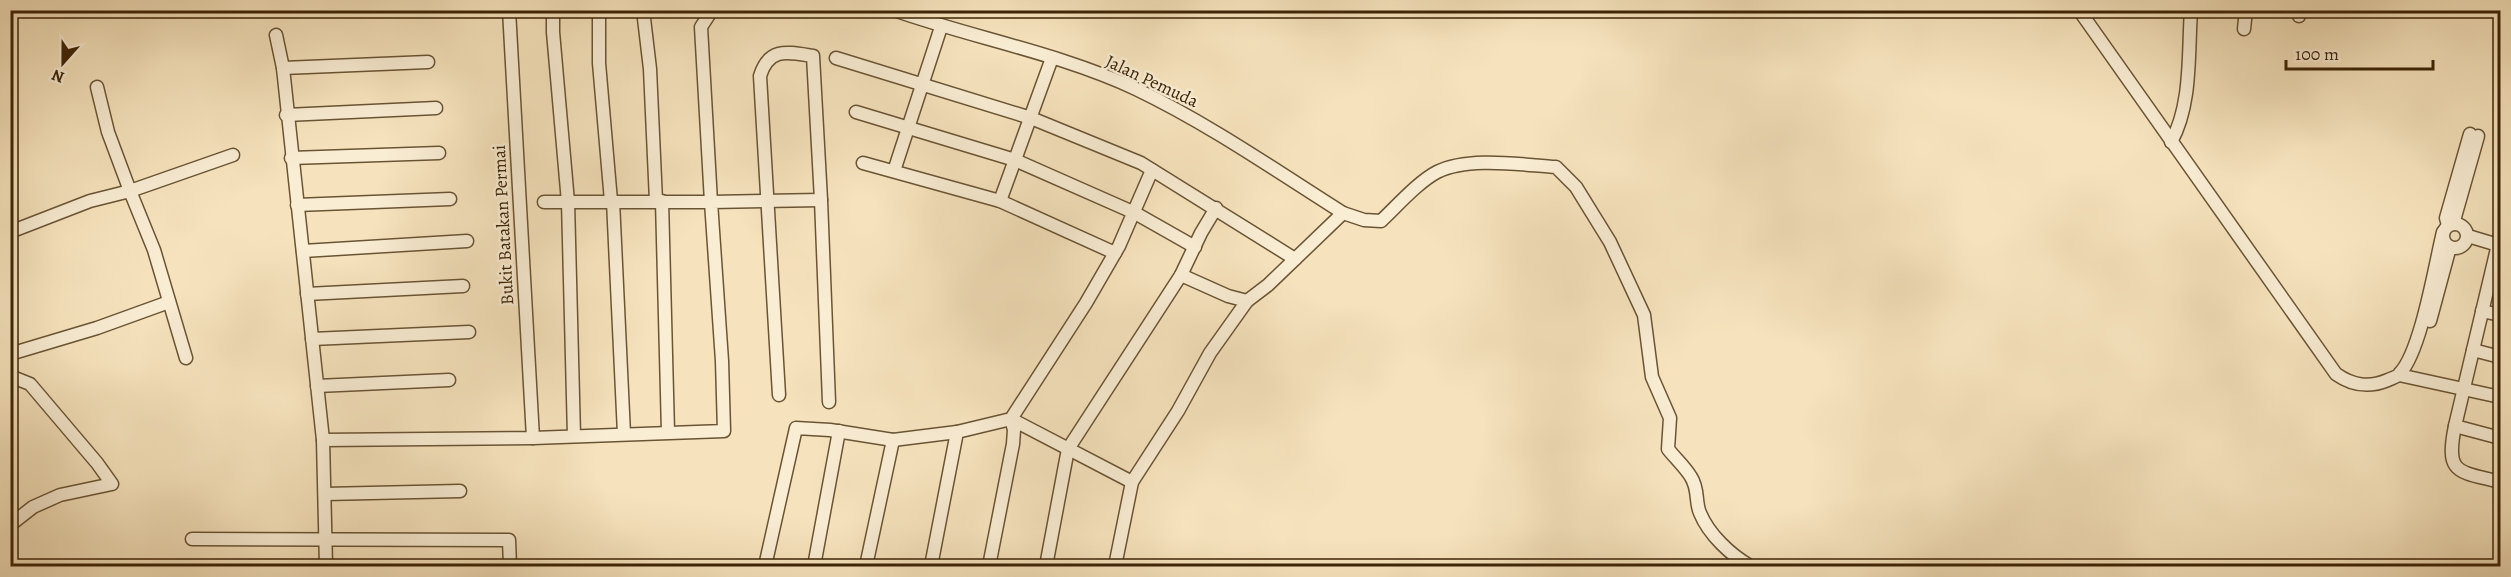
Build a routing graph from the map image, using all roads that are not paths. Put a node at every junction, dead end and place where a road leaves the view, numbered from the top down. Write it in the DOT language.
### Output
graph roads {
  1 [pos="509,10"];
  2 [pos="553,10"];
  3 [pos="599,10"];
  4 [pos="643,10"];
  5 [pos="712,10"];
  6 [pos="894,10"];
  7 [pos="2079,10"];
  8 [pos="2191,10"];
  9 [pos="2246,10"];
  10 [pos="940,27"];
  11 [pos="2244,29"];
  12 [pos="276,35"];
  13 [pos="836,58"];
  14 [pos="1052,58"];
  15 [pos="428,62"];
  16 [pos="283,68"];
  17 [pos="922,84"];
  18 [pos="97,87"];
  19 [pos="436,108"];
  20 [pos="856,112"];
  21 [pos="286,115"];
  22 [pos="1031,118"];
  23 [pos="909,126"];
  24 [pos="2474,135"];
  25 [pos="2171,142"];
  26 [pos="438,153"];
  27 [pos="233,155"];
  28 [pos="291,158"];
  29 [pos="1016,160"];
  30 [pos="863,163"];
  31 [pos="1152,170"];
  32 [pos="894,171"];
  33 [pos="130,191"];
  34 [pos="450,199"];
  35 [pos="821,200"];
  36 [pos="612,201"];
  37 [pos="659,201"];
  38 [pos="768,201"];
  39 [pos="1000,201"];
  40 [pos="544,202"];
  41 [pos="568,202"];
  42 [pos="711,202"];
  43 [pos="297,205"];
  44 [pos="1216,208"];
  45 [pos="1135,213"];
  46 [pos="1343,213"];
  47 [pos="2448,227"];
  48 [pos="10,232"];
  49 [pos="2467,239"];
  50 [pos="467,241"];
  51 [pos="2498,244"];
  52 [pos="1195,247"];
  53 [pos="2450,247"];
  54 [pos="303,251"];
  55 [pos="1115,253"];
  56 [pos="1295,259"];
  57 [pos="2496,271"];
  58 [pos="1181,275"];
  59 [pos="463,286"];
  60 [pos="307,294"];
  61 [pos="1247,301"];
  62 [pos="169,302"];
  63 [pos="2482,311"];
  64 [pos="2500,315"];
  65 [pos="468,332"];
  66 [pos="312,339"];
  67 [pos="2417,342"];
  68 [pos="2473,350"];
  69 [pos="10,354"];
  70 [pos="2500,357"];
  71 [pos="186,358"];
  72 [pos="2399,375"];
  73 [pos="10,376"];
  74 [pos="449,380"];
  75 [pos="317,386"];
  76 [pos="2463,387"];
  77 [pos="779,395"];
  78 [pos="2500,397"];
  79 [pos="829,402"];
  80 [pos="1011,419"];
  81 [pos="2455,426"];
  82 [pos="840,431"];
  83 [pos="668,432"];
  84 [pos="957,432"];
  85 [pos="624,434"];
  86 [pos="574,436"];
  87 [pos="533,438"];
  88 [pos="2500,438"];
  89 [pos="323,440"];
  90 [pos="893,440"];
  91 [pos="1068,449"];
  92 [pos="1132,482"];
  93 [pos="2500,482"];
  94 [pos="460,491"];
  95 [pos="326,494"];
  96 [pos="10,525"];
  97 [pos="192,539"];
  98 [pos="325,539"];
  99 [pos="326,567"];
  100 [pos="510,567"];
  101 [pos="765,567"];
  102 [pos="814,567"];
  103 [pos="866,567"];
  104 [pos="932,567"];
  105 [pos="989,567"];
  106 [pos="1046,567"];
  107 [pos="1115,567"];
  108 [pos="1750,567"];
  1 -- 87 [label="street, Bukit Batakan Permai"];
  2 -- 41 [label="street"];
  3 -- 36 [label="street"];
  4 -- 37 [label="street"];
  5 -- 42 [label="street"];
  6 -- 10 [label="street, Jalan Pemuda"];
  7 -- 25 [label="street"];
  8 -- 25 [label="street"];
  9 -- 11 [label="street"];
  10 -- 14 [label="street, Jalan Pemuda"];
  10 -- 17 [label="street"];
  12 -- 16 [label="street"];
  13 -- 17 [label="street"];
  14 -- 22 [label="street"];
  14 -- 46 [label="street, Jalan Pemuda"];
  15 -- 16 [label="street"];
  16 -- 21 [label="street"];
  17 -- 22 [label="street"];
  17 -- 23 [label="street"];
  18 -- 33 [label="street"];
  19 -- 21 [label="street"];
  20 -- 23 [label="street"];
  21 -- 28 [label="street"];
  22 -- 29 [label="street"];
  22 -- 31 [label="street"];
  23 -- 29 [label="street"];
  23 -- 32 [label="street"];
  24 -- 47 [label="street"];
  25 -- 72 [label="street"];
  26 -- 28 [label="street"];
  27 -- 33 [label="street"];
  28 -- 43 [label="street"];
  29 -- 39 [label="street"];
  29 -- 45 [label="street"];
  30 -- 32 [label="street"];
  31 -- 44 [label="street"];
  31 -- 45 [label="street"];
  32 -- 39 [label="street"];
  33 -- 48 [label="street"];
  33 -- 62 [label="street"];
  34 -- 43 [label="street"];
  35 -- 38 [label="street"];
  35 -- 38 [label="street"];
  35 -- 79 [label="street"];
  36 -- 37 [label="street"];
  36 -- 41 [label="street"];
  36 -- 85 [label="street"];
  37 -- 42 [label="street"];
  37 -- 83 [label="street"];
  38 -- 42 [label="street"];
  38 -- 77 [label="street"];
  39 -- 55 [label="street"];
  40 -- 41 [label="street"];
  41 -- 86 [label="street"];
  42 -- 83 [label="street"];
  43 -- 54 [label="street"];
  44 -- 52 [label="street"];
  44 -- 56 [label="street"];
  45 -- 52 [label="street"];
  45 -- 55 [label="street"];
  46 -- 56 [label="street"];
  46 -- 108 [label="street, Jalan Pemuda"];
  47 -- 49 [label="street"];
  47 -- 53 [label="street"];
  47 -- 67 [label="street"];
  49 -- 51 [label="street"];
  49 -- 53 [label="street"];
  50 -- 54 [label="street"];
  51 -- 57 [label="street"];
  52 -- 58 [label="street"];
  53 -- 67 [label="street"];
  54 -- 60 [label="street"];
  55 -- 80 [label="street"];
  56 -- 61 [label="street"];
  57 -- 63 [label="street"];
  58 -- 61 [label="street"];
  58 -- 91 [label="street"];
  59 -- 60 [label="street"];
  60 -- 66 [label="street"];
  61 -- 92 [label="street"];
  62 -- 69 [label="street"];
  62 -- 71 [label="street"];
  63 -- 64 [label="street"];
  63 -- 68 [label="street"];
  65 -- 66 [label="street"];
  66 -- 75 [label="street"];
  67 -- 72 [label="street"];
  68 -- 70 [label="street"];
  68 -- 76 [label="street"];
  72 -- 76 [label="street"];
  73 -- 96 [label="street"];
  74 -- 75 [label="street"];
  75 -- 89 [label="street"];
  76 -- 78 [label="street"];
  76 -- 81 [label="street"];
  80 -- 84 [label="street"];
  80 -- 91 [label="street"];
  80 -- 105 [label="street"];
  81 -- 88 [label="street"];
  81 -- 93 [label="street"];
  82 -- 90 [label="street"];
  82 -- 101 [label="street"];
  82 -- 102 [label="street"];
  83 -- 85 [label="street"];
  84 -- 90 [label="street"];
  84 -- 104 [label="street"];
  85 -- 86 [label="street"];
  86 -- 87 [label="street"];
  87 -- 89 [label="street"];
  89 -- 95 [label="street"];
  90 -- 103 [label="street"];
  91 -- 92 [label="street"];
  91 -- 106 [label="street"];
  92 -- 107 [label="street"];
  94 -- 95 [label="street"];
  95 -- 98 [label="street"];
  97 -- 98 [label="street"];
  98 -- 99 [label="street"];
  98 -- 100 [label="street"];
}
